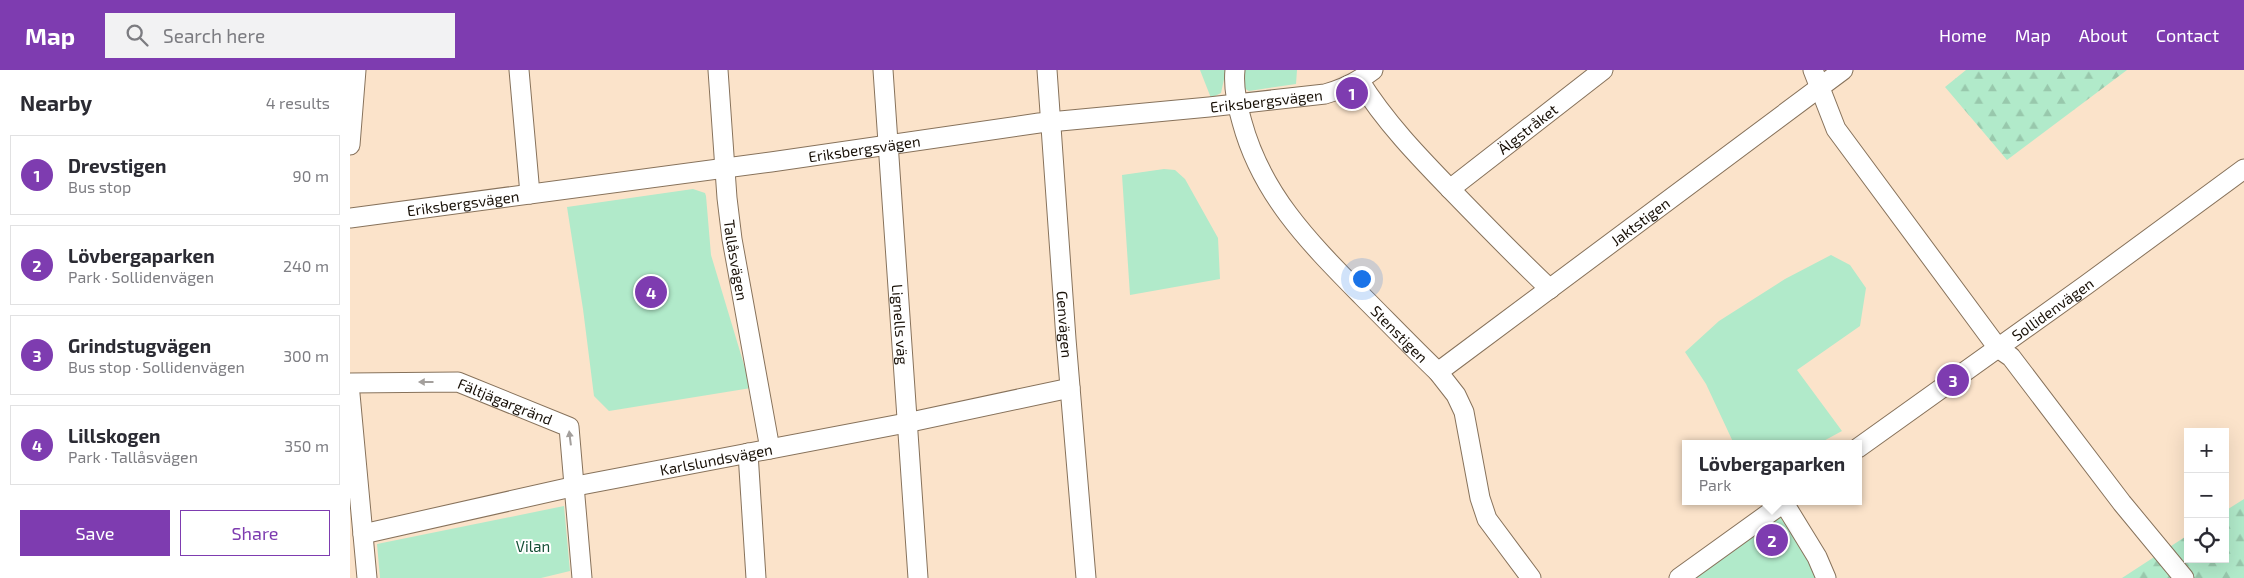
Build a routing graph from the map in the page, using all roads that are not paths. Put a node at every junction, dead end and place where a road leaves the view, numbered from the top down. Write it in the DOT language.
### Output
graph roads {
  1 [pos="356,70"];
  2 [pos="519,70"];
  3 [pos="718,70"];
  4 [pos="883,70"];
  5 [pos="1047,70"];
  6 [pos="1235,70"];
  7 [pos="1603,70"];
  8 [pos="1843,70"];
  9 [pos="1366,75"];
  10 [pos="1817,78"];
  11 [pos="1237,104"];
  12 [pos="1050,121"];
  13 [pos="888,143"];
  14 [pos="350,145"];
  15 [pos="726,166"];
  16 [pos="2244,169"];
  17 [pos="1450,188"];
  18 [pos="530,194"];
  19 [pos="350,218"];
  20 [pos="1550,289"];
  21 [pos="1998,348"];
  22 [pos="1438,372"];
  23 [pos="350,383"];
  24 [pos="1070,388"];
  25 [pos="350,394"];
  26 [pos="906,423"];
  27 [pos="1862,445"];
  28 [pos="770,449"];
  29 [pos="748,453"];
  30 [pos="576,486"];
  31 [pos="1781,505"];
  32 [pos="1787,505"];
  33 [pos="363,534"];
  34 [pos="358,556"];
  35 [pos="2180,572"];
  36 [pos="367,578"];
  37 [pos="582,578"];
  38 [pos="756,578"];
  39 [pos="918,578"];
  40 [pos="1086,578"];
  41 [pos="1531,578"];
  42 [pos="1679,578"];
  43 [pos="1826,578"];
  1 -- 14 [label="street"];
  2 -- 18 [label="street"];
  3 -- 15 [label="street, Tallåsvägen"];
  4 -- 13 [label="street, Lignells väg"];
  5 -- 12 [label="street, Genvägen"];
  6 -- 11 [label="street, Stenstigen"];
  7 -- 17 [label="street, Älgstråket"];
  8 -- 10 [label="street, Jaktstigen"];
  9 -- 11 [label="street, Eriksbergsvägen"];
  9 -- 17 [label="street"];
  10 -- 20 [label="street, Jaktstigen"];
  10 -- 21 [label="street"];
  11 -- 12 [label="street, Eriksbergsvägen"];
  11 -- 22 [label="street, Stenstigen"];
  12 -- 13 [label="street, Eriksbergsvägen"];
  12 -- 24 [label="street, Genvägen"];
  13 -- 15 [label="street, Eriksbergsvägen"];
  13 -- 26 [label="street, Lignells väg"];
  15 -- 18 [label="street, Eriksbergsvägen"];
  15 -- 28 [label="street, Tallåsvägen"];
  16 -- 21 [label="street, Sollidenvägen"];
  17 -- 20 [label="street"];
  18 -- 19 [label="street, Eriksbergsvägen"];
  20 -- 22 [label="street, Jaktstigen"];
  21 -- 27 [label="street, Sollidenvägen"];
  21 -- 35 [label="street"];
  22 -- 41 [label="street, Stenstigen"];
  30 -- 23 [label="street, Fältjägargränd, one-way"];
  24 -- 26 [label="street, Karlslundsvägen"];
  24 -- 40 [label="street, Genvägen"];
  25 -- 33 [label="street"];
  26 -- 28 [label="street, Karlslundsvägen"];
  26 -- 39 [label="street, Lignells väg"];
  28 -- 29 [label="street, Karlslundsvägen"];
  29 -- 30 [label="street, Karlslundsvägen"];
  29 -- 38 [label="street"];
  30 -- 33 [label="street, Karlslundsvägen"];
  30 -- 37 [label="street"];
  31 -- 42 [label="street"];
  32 -- 43 [label="street"];
  33 -- 34 [label="street"];
  34 -- 36 [label="street"];
}
